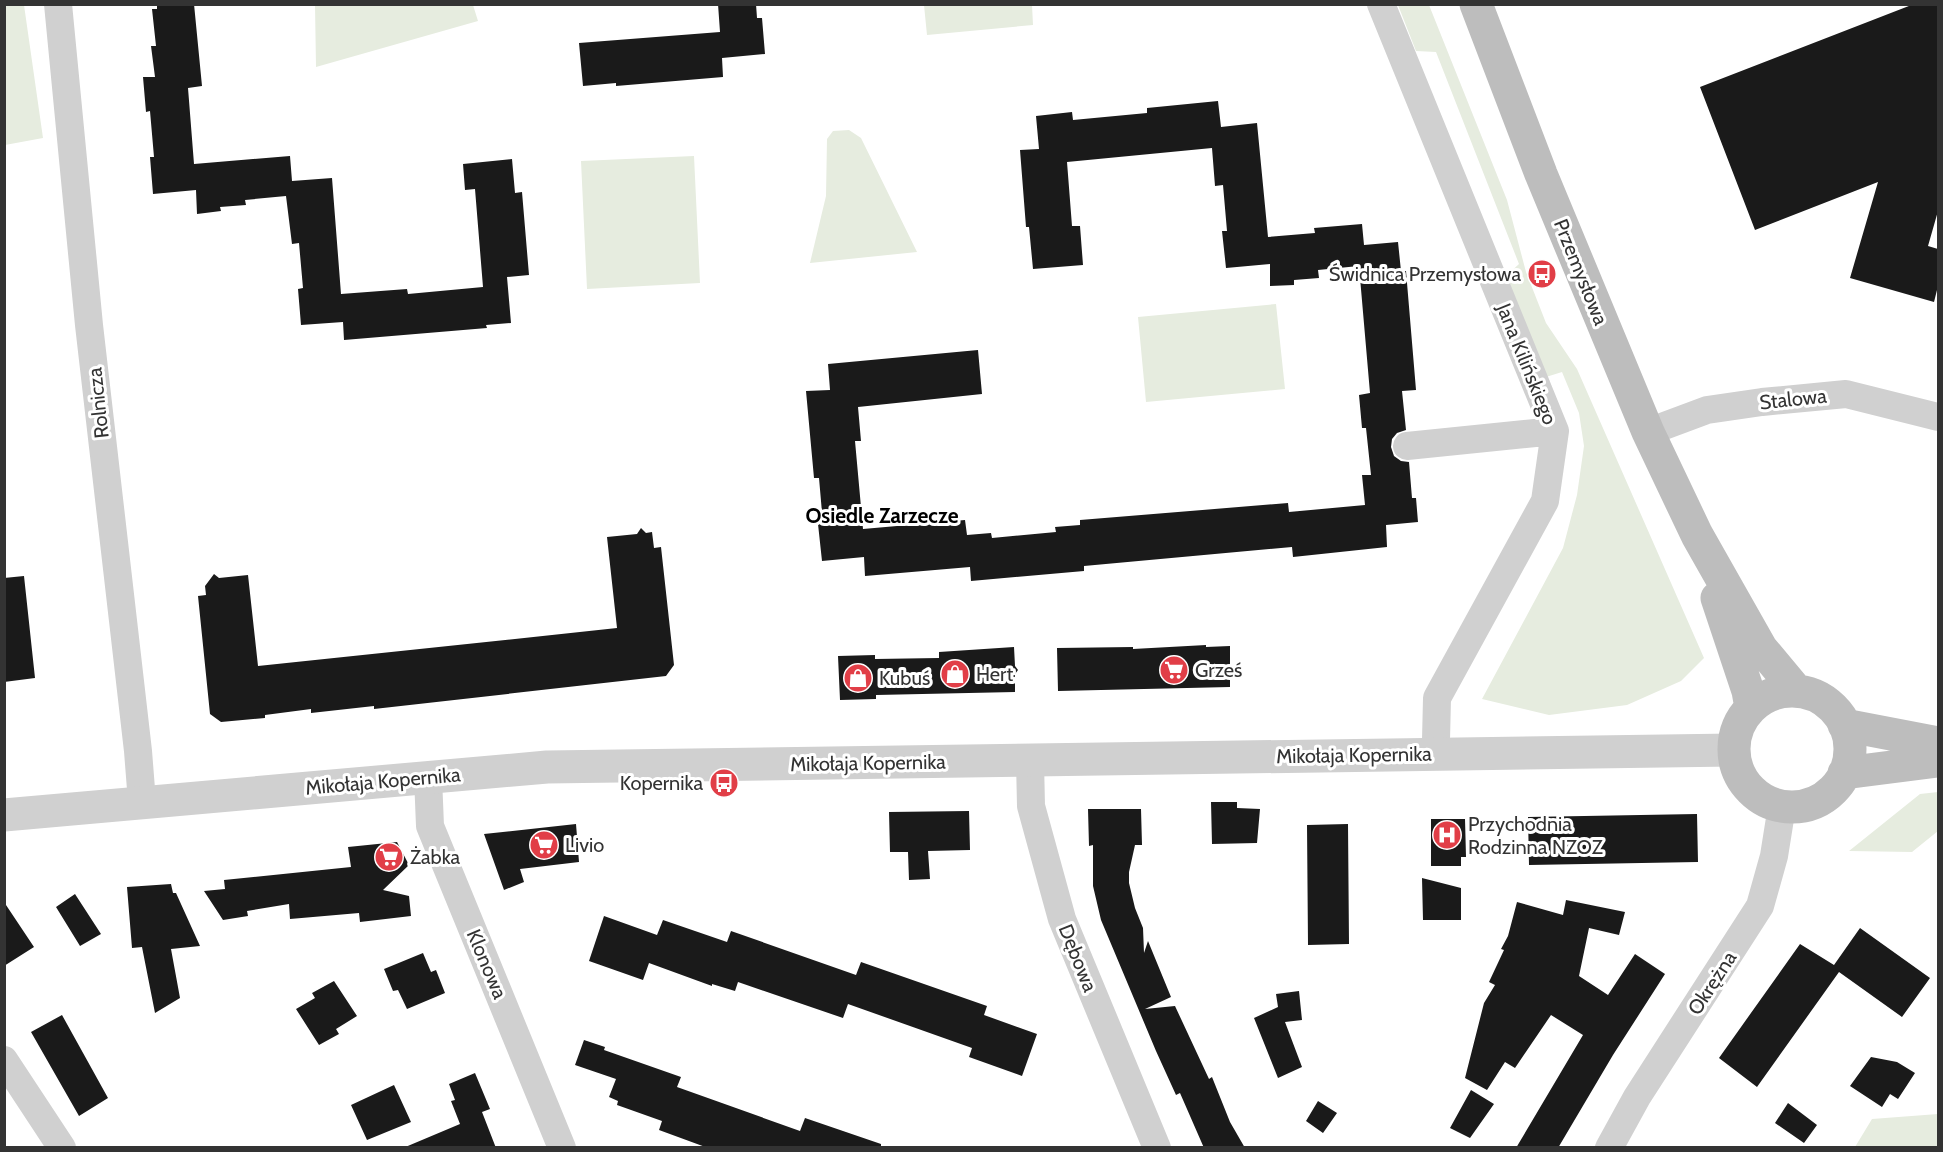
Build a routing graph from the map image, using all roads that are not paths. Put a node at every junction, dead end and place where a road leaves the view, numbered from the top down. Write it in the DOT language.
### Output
graph roads {
  1 [pos="58,4"];
  2 [pos="1381,4"];
  3 [pos="1476,4"];
  4 [pos="1938,417"];
  5 [pos="1555,431"];
  6 [pos="1648,432"];
  7 [pos="1407,446"];
  8 [pos="1697,535"];
  9 [pos="1797,691"];
  10 [pos="1750,708"];
  11 [pos="1844,725"];
  12 [pos="1938,743"];
  13 [pos="1733,750"];
  14 [pos="1434,754"];
  15 [pos="1030,760"];
  16 [pos="1938,761"];
  17 [pos="1844,773"];
  18 [pos="428,777"];
  19 [pos="142,802"];
  20 [pos="1782,806"];
  21 [pos="4,815"];
  22 [pos="4,1060"];
  23 [pos="62,1148"];
  24 [pos="562,1148"];
  25 [pos="1157,1148"];
  26 [pos="1609,1148"];
  1 -- 19 [label="street, Rolnicza"];
  2 -- 5 [label="street, Jana Kilińskiego"];
  3 -- 6 [label="main road, Przemysłowa"];
  4 -- 6 [label="street, Stalowa"];
  5 -- 7 [label="street"];
  5 -- 14 [label="street, Jana Kilińskiego"];
  6 -- 8 [label="main road, Przemysłowa"];
  8 -- 9 [label="main road, Przemysłowa"];
  8 -- 10 [label="main road, Przemysłowa"];
  9 -- 10 [label="main road"];
  9 -- 11 [label="main road"];
  10 -- 13 [label="main road"];
  11 -- 12 [label="main road"];
  11 -- 17 [label="main road"];
  13 -- 14 [label="street, Mikołaja Kopernika"];
  13 -- 20 [label="main road"];
  14 -- 15 [label="street, Mikołaja Kopernika"];
  15 -- 18 [label="street, Mikołaja Kopernika"];
  15 -- 25 [label="street, Dębowa"];
  16 -- 17 [label="main road"];
  17 -- 20 [label="main road"];
  18 -- 19 [label="street, Mikołaja Kopernika"];
  18 -- 24 [label="street, Klonowa"];
  19 -- 21 [label="street, Mikołaja Kopernika"];
  20 -- 26 [label="street, Okrężna"];
  22 -- 23 [label="street"];
}
